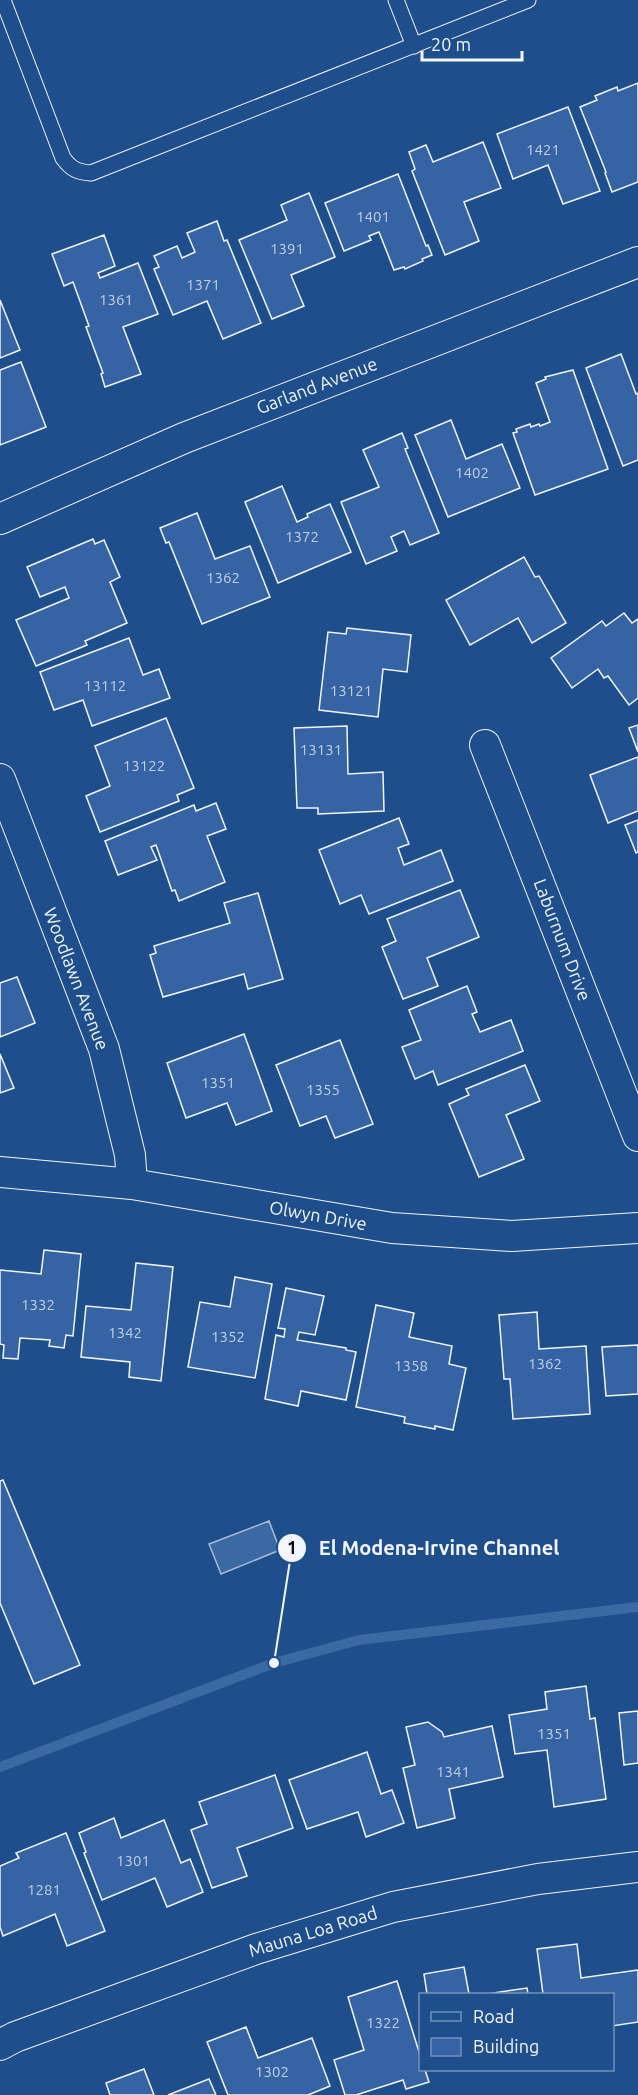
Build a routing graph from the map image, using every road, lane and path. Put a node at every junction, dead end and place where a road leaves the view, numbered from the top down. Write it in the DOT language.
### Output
graph roads {
  1 [pos="3,0"];
  2 [pos="396,0"];
  3 [pos="528,0"];
  4 [pos="414,46"];
  5 [pos="638,262"];
  6 [pos="0,519"];
  7 [pos="485,745"];
  8 [pos="0,779"];
  9 [pos="638,1136"];
  10 [pos="0,1172"];
  11 [pos="132,1184"];
  12 [pos="638,1228"];
  13 [pos="638,1868"];
  14 [pos="0,2045"];
  1 -- 4 [label="lane"];
  2 -- 4 [label="lane"];
  3 -- 4 [label="lane"];
  5 -- 6 [label="street, Garland Avenue"];
  7 -- 9 [label="street, Laburnum Drive"];
  8 -- 11 [label="street, Woodlawn Avenue"];
  10 -- 11 [label="street, Olwyn Drive"];
  11 -- 12 [label="street, Olwyn Drive"];
  13 -- 14 [label="street, Mauna Loa Road"];
}
